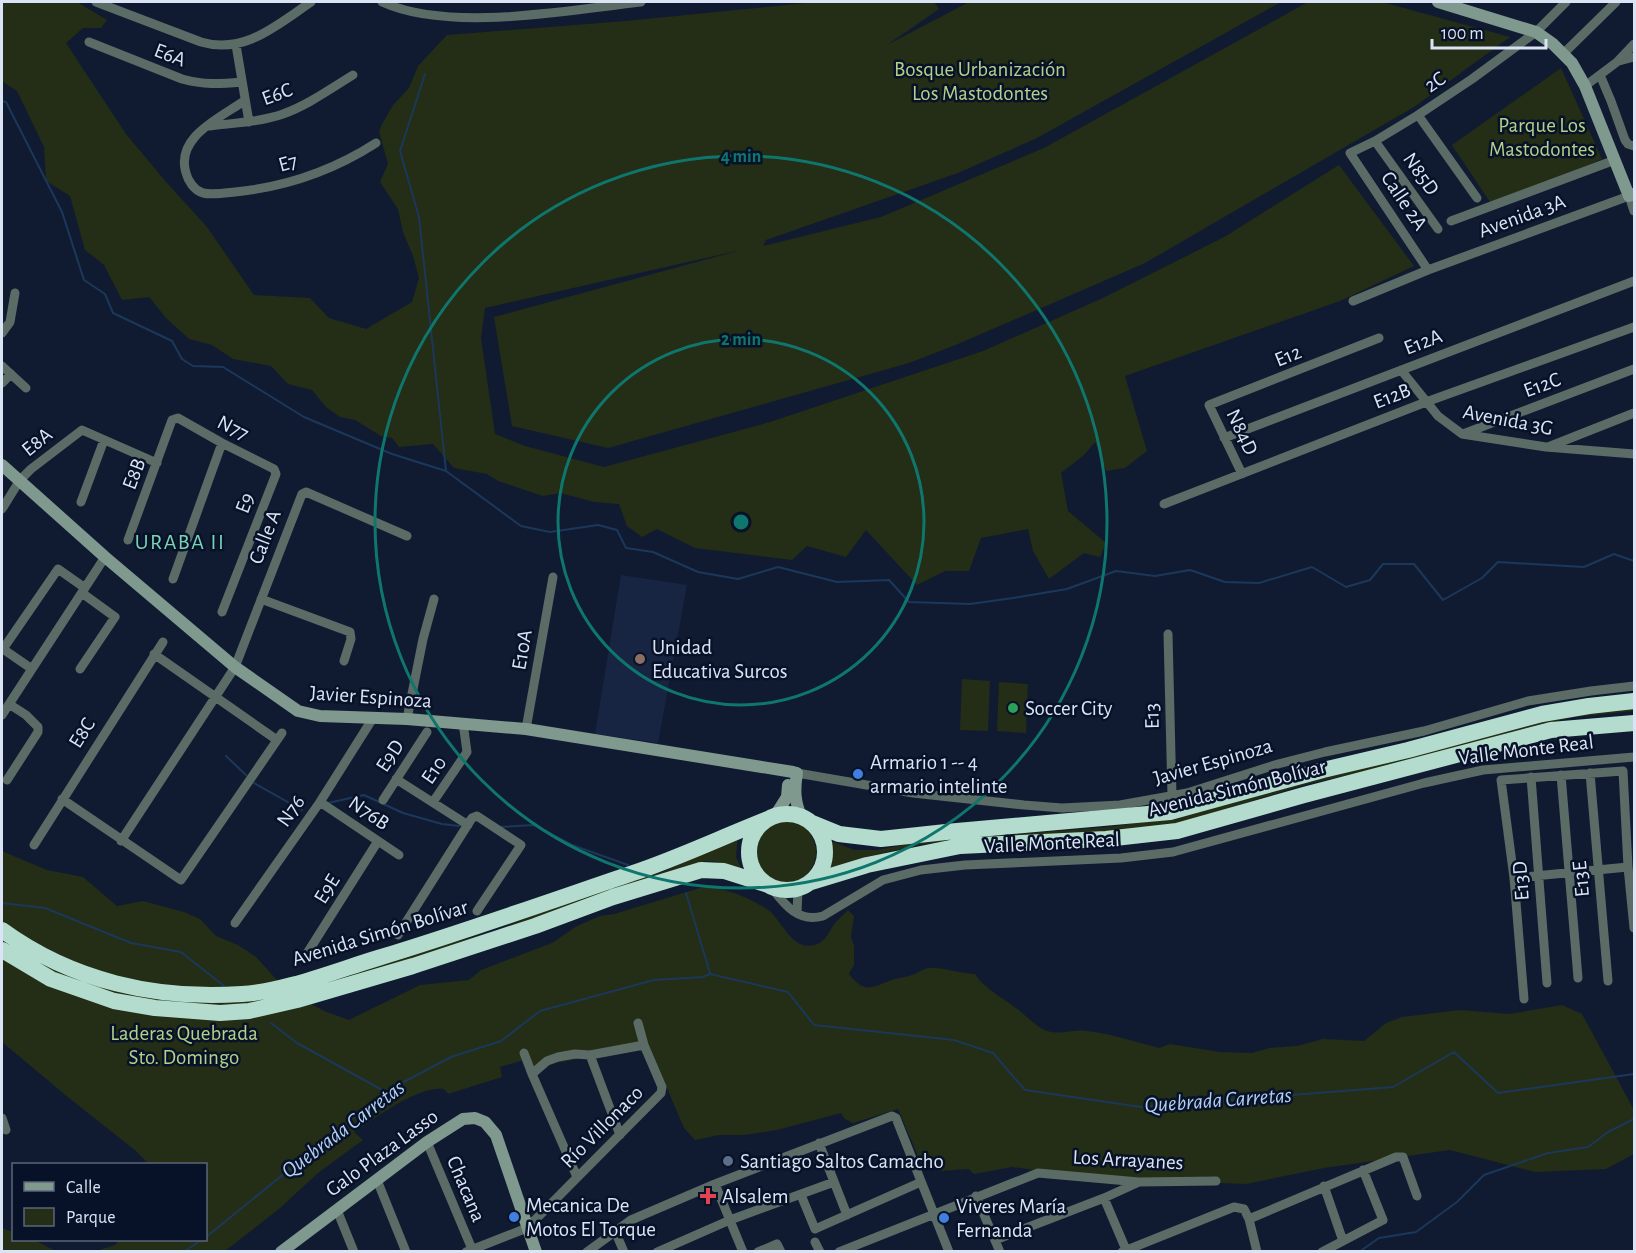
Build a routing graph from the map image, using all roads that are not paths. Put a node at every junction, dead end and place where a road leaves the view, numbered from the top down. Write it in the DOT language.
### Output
graph roads {
  1 [pos="96,2"];
  2 [pos="311,2"];
  3 [pos="382,2"];
  4 [pos="641,2"];
  5 [pos="1444,2"];
  6 [pos="1566,2"];
  7 [pos="1616,2"];
  8 [pos="1536,32"];
  9 [pos="89,42"];
  10 [pos="1635,44"];
  11 [pos="236,45"];
  12 [pos="1563,54"];
  13 [pos="1635,57"];
  14 [pos="1617,62"];
  15 [pos="352,75"];
  16 [pos="1600,75"];
  17 [pos="242,82"];
  18 [pos="1586,86"];
  19 [pos="244,101"];
  20 [pos="1418,115"];
  21 [pos="249,122"];
  22 [pos="208,126"];
  23 [pos="1375,141"];
  24 [pos="376,143"];
  25 [pos="1635,146"];
  26 [pos="1350,153"];
  27 [pos="1615,160"];
  28 [pos="1632,195"];
  29 [pos="1477,198"];
  30 [pos="1635,211"];
  31 [pos="1451,221"];
  32 [pos="1438,229"];
  33 [pos="1428,270"];
  34 [pos="1635,281"];
  35 [pos="15,293"];
  36 [pos="1353,301"];
  37 [pos="1635,327"];
  38 [pos="2,333"];
  39 [pos="1379,338"];
  40 [pos="2,366"];
  41 [pos="1635,369"];
  42 [pos="1401,370"];
  43 [pos="11,374"];
  44 [pos="2,383"];
  45 [pos="26,388"];
  46 [pos="1426,402"];
  47 [pos="1209,405"];
  48 [pos="1635,413"];
  49 [pos="172,420"];
  50 [pos="1462,434"];
  51 [pos="1224,438"];
  52 [pos="104,441"];
  53 [pos="222,443"];
  54 [pos="1546,447"];
  55 [pos="1632,452"];
  56 [pos="158,464"];
  57 [pos="2,465"];
  58 [pos="276,474"];
  59 [pos="1242,474"];
  60 [pos="21,480"];
  61 [pos="81,502"];
  62 [pos="1164,504"];
  63 [pos="2,510"];
  64 [pos="406,536"];
  65 [pos="128,540"];
  66 [pos="105,557"];
  67 [pos="553,577"];
  68 [pos="173,579"];
  69 [pos="83,591"];
  70 [pos="261,599"];
  71 [pos="434,599"];
  72 [pos="222,612"];
  73 [pos="1168,634"];
  74 [pos="163,642"];
  75 [pos="154,654"];
  76 [pos="344,661"];
  77 [pos="235,667"];
  78 [pos="32,669"];
  79 [pos="80,669"];
  80 [pos="1635,686"];
  81 [pos="215,696"];
  82 [pos="1635,701"];
  83 [pos="9,704"];
  84 [pos="2,715"];
  85 [pos="373,718"];
  86 [pos="407,719"];
  87 [pos="463,723"];
  88 [pos="1635,723"];
  89 [pos="526,729"];
  90 [pos="427,732"];
  91 [pos="1635,757"];
  92 [pos="1569,763"];
  93 [pos="1556,764"];
  94 [pos="792,773"];
  95 [pos="1590,773"];
  96 [pos="1562,775"];
  97 [pos="1531,777"];
  98 [pos="396,779"];
  99 [pos="6,780"];
  100 [pos="1172,796"];
  101 [pos="62,799"];
  102 [pos="383,800"];
  103 [pos="320,802"];
  104 [pos="433,802"];
  105 [pos="771,818"];
  106 [pos="807,820"];
  107 [pos="468,825"];
  108 [pos="121,840"];
  109 [pos="378,841"];
  110 [pos="34,845"];
  111 [pos="399,855"];
  112 [pos="1628,867"];
  113 [pos="1598,870"];
  114 [pos="1569,873"];
  115 [pos="1539,876"];
  116 [pos="1514,878"];
  117 [pos="770,886"];
  118 [pos="805,886"];
  119 [pos="1633,899"];
  120 [pos="477,911"];
  121 [pos="797,913"];
  122 [pos="235,923"];
  123 [pos="1635,928"];
  124 [pos="2,930"];
  125 [pos="398,934"];
  126 [pos="2,950"];
  127 [pos="306,955"];
  128 [pos="1578,978"];
  129 [pos="1608,981"];
  130 [pos="1547,983"];
  131 [pos="1524,999"];
  132 [pos="638,1023"];
  133 [pos="644,1045"];
  134 [pos="524,1053"];
  135 [pos="590,1055"];
  136 [pos="532,1074"];
  137 [pos="2,1118"];
  138 [pos="6,1130"];
  139 [pos="620,1135"];
  140 [pos="427,1143"];
  141 [pos="819,1143"];
  142 [pos="1363,1170"];
  143 [pos="577,1178"];
  144 [pos="377,1180"];
  145 [pos="1216,1181"];
  146 [pos="834,1182"];
  147 [pos="921,1182"];
  148 [pos="1139,1182"];
  149 [pos="715,1184"];
  150 [pos="1324,1186"];
  151 [pos="801,1195"];
  152 [pos="976,1196"];
  153 [pos="1417,1196"];
  154 [pos="1104,1198"];
  155 [pos="337,1209"];
  156 [pos="847,1215"];
  157 [pos="934,1215"];
  158 [pos="1249,1219"];
  159 [pos="730,1220"];
  160 [pos="527,1228"];
  161 [pos="615,1231"];
  162 [pos="995,1240"];
  163 [pos="1343,1241"];
  164 [pos="297,1246"];
  165 [pos="469,1250"];
  166 [pos="663,1250"];
  167 [pos="945,1250"];
  168 [pos="281,1251"];
  169 [pos="354,1251"];
  170 [pos="406,1251"];
  171 [pos="536,1251"];
  172 [pos="587,1251"];
  173 [pos="624,1251"];
  174 [pos="743,1251"];
  175 [pos="758,1251"];
  176 [pos="781,1251"];
  177 [pos="840,1251"];
  178 [pos="1000,1251"];
  179 [pos="1125,1251"];
  180 [pos="1257,1251"];
  181 [pos="1322,1251"];
  1 -- 11 [label="street"];
  2 -- 11 [label="street"];
  3 -- 4 [label="street"];
  5 -- 8 [label="street"];
  6 -- 8 [label="street"];
  7 -- 12 [label="street"];
  8 -- 12 [label="street"];
  8 -- 20 [label="street, 2C"];
  9 -- 17 [label="street, E6A"];
  10 -- 14 [label="street"];
  11 -- 17 [label="street"];
  12 -- 18 [label="street"];
  13 -- 14 [label="street"];
  14 -- 16 [label="street"];
  15 -- 21 [label="street, E6C"];
  16 -- 18 [label="street"];
  16 -- 25 [label="street"];
  17 -- 19 [label="street"];
  18 -- 27 [label="street"];
  19 -- 21 [label="street"];
  19 -- 22 [label="street"];
  20 -- 23 [label="street, 2C"];
  20 -- 29 [label="street"];
  21 -- 22 [label="street, E6C"];
  22 -- 24 [label="street, E7"];
  23 -- 26 [label="street, 2C"];
  23 -- 32 [label="street, N85D"];
  26 -- 33 [label="street, Calle 2A"];
  27 -- 28 [label="street"];
  27 -- 31 [label="street"];
  28 -- 30 [label="street"];
  28 -- 33 [label="street, Avenida 3A"];
  33 -- 36 [label="street, Avenida 3A"];
  34 -- 42 [label="street, E12A"];
  35 -- 38 [label="street"];
  37 -- 46 [label="street, E12B"];
  39 -- 47 [label="street, E12"];
  40 -- 43 [label="street"];
  41 -- 50 [label="street, E12C"];
  42 -- 46 [label="street, Avenida 3G"];
  42 -- 51 [label="street, E12A"];
  43 -- 44 [label="street"];
  43 -- 45 [label="street"];
  46 -- 50 [label="street, Avenida 3G"];
  46 -- 59 [label="street, E12B"];
  47 -- 51 [label="street, N84D"];
  48 -- 54 [label="street"];
  49 -- 53 [label="street, N77"];
  49 -- 56 [label="street, E8B"];
  50 -- 54 [label="street, Avenida 3G"];
  51 -- 59 [label="street, N84D"];
  52 -- 56 [label="street"];
  52 -- 60 [label="street, E8A"];
  52 -- 61 [label="street"];
  53 -- 58 [label="street, N77"];
  53 -- 68 [label="street"];
  54 -- 55 [label="street, Avenida 3G"];
  56 -- 65 [label="street, E8B"];
  57 -- 60 [label="street, Javier Espinoza"];
  58 -- 72 [label="street, E9"];
  59 -- 62 [label="street, E12B"];
  60 -- 63 [label="street, E8A"];
  60 -- 66 [label="street, Javier Espinoza"];
  64 -- 70 [label="street, Calle A"];
  66 -- 69 [label="street"];
  66 -- 77 [label="street, Javier Espinoza"];
  67 -- 89 [label="street, E10A"];
  69 -- 78 [label="street"];
  69 -- 78 [label="street"];
  69 -- 79 [label="street"];
  70 -- 76 [label="street"];
  70 -- 77 [label="street, Calle A"];
  71 -- 86 [label="street"];
  73 -- 100 [label="street, E13"];
  74 -- 75 [label="street, E8C"];
  75 -- 81 [label="street"];
  75 -- 101 [label="street, E8C"];
  77 -- 81 [label="street, Calle A"];
  77 -- 85 [label="street, Javier Espinoza"];
  78 -- 83 [label="street"];
  80 -- 100 [label="street, Javier Espinoza"];
  81 -- 108 [label="street, Calle A"];
  81 -- 108 [label="street"];
  82 -- 106 [label="highway, Avenida Simón Bolívar"];
  83 -- 84 [label="street"];
  83 -- 99 [label="street"];
  85 -- 86 [label="street, Javier Espinoza"];
  85 -- 103 [label="street, N76"];
  86 -- 87 [label="street, Javier Espinoza"];
  87 -- 89 [label="street, Javier Espinoza"];
  87 -- 104 [label="street, E10"];
  88 -- 118 [label="highway, Avenida Simón Bolívar"];
  89 -- 94 [label="street, Javier Espinoza"];
  90 -- 98 [label="street, E9D"];
  91 -- 92 [label="street, Valle Monte Real"];
  92 -- 93 [label="street, Valle Monte Real"];
  92 -- 96 [label="street"];
  93 -- 96 [label="street"];
  93 -- 121 [label="street, Valle Monte Real"];
  94 -- 100 [label="street, Javier Espinoza"];
  94 -- 105 [label="street"];
  94 -- 106 [label="street"];
  95 -- 96 [label="street"];
  95 -- 112 [label="street"];
  95 -- 113 [label="street, E13E"];
  96 -- 97 [label="street"];
  96 -- 114 [label="street"];
  97 -- 115 [label="street, E13D"];
  97 -- 116 [label="street"];
  98 -- 102 [label="street, E9D"];
  98 -- 104 [label="street"];
  101 -- 108 [label="street"];
  101 -- 110 [label="street, E8C"];
  103 -- 109 [label="street, N76B"];
  103 -- 122 [label="street, N76"];
  104 -- 107 [label="street"];
  105 -- 106 [label="highway, Avenida Simón Bolívar"];
  105 -- 117 [label="highway"];
  105 -- 124 [label="highway, Avenida Simón Bolívar"];
  106 -- 118 [label="highway"];
  107 -- 120 [label="street"];
  107 -- 125 [label="street"];
  109 -- 111 [label="street, N76B"];
  109 -- 127 [label="street, E9E"];
  112 -- 113 [label="street"];
  112 -- 119 [label="street"];
  113 -- 114 [label="street"];
  113 -- 129 [label="street, E13E"];
  114 -- 115 [label="street"];
  114 -- 128 [label="street"];
  115 -- 116 [label="street"];
  115 -- 130 [label="street, E13D"];
  116 -- 131 [label="street"];
  117 -- 118 [label="highway, Avenida Simón Bolívar"];
  117 -- 121 [label="street"];
  117 -- 126 [label="highway, Avenida Simón Bolívar"];
  118 -- 121 [label="street"];
  119 -- 123 [label="street"];
  132 -- 133 [label="street"];
  133 -- 135 [label="street"];
  133 -- 139 [label="street, Río Villonaco"];
  134 -- 136 [label="street"];
  135 -- 136 [label="street"];
  135 -- 139 [label="street"];
  136 -- 143 [label="street"];
  137 -- 138 [label="street"];
  139 -- 143 [label="street, Río Villonaco"];
  140 -- 144 [label="street, Galo Plaza Lasso"];
  140 -- 160 [label="street, Galo Plaza Lasso"];
  140 -- 165 [label="street, Chacana"];
  141 -- 146 [label="street"];
  141 -- 147 [label="street"];
  141 -- 149 [label="street"];
  142 -- 150 [label="street"];
  142 -- 153 [label="street"];
  142 -- 163 [label="street"];
  143 -- 160 [label="street, Río Villonaco"];
  144 -- 155 [label="street, Galo Plaza Lasso"];
  144 -- 170 [label="street"];
  145 -- 148 [label="street, Los Arrayanes"];
  146 -- 151 [label="street"];
  146 -- 156 [label="street"];
  147 -- 156 [label="street"];
  147 -- 157 [label="street"];
  148 -- 152 [label="street, Los Arrayanes"];
  148 -- 154 [label="street"];
  149 -- 159 [label="street"];
  149 -- 161 [label="street"];
  150 -- 158 [label="street"];
  150 -- 163 [label="street"];
  151 -- 156 [label="street"];
  151 -- 159 [label="street"];
  152 -- 157 [label="street"];
  152 -- 162 [label="street"];
  154 -- 162 [label="street"];
  154 -- 179 [label="street"];
  155 -- 164 [label="street, Galo Plaza Lasso"];
  155 -- 169 [label="street"];
  157 -- 167 [label="street"];
  157 -- 177 [label="street"];
  158 -- 179 [label="street"];
  158 -- 180 [label="street"];
  159 -- 166 [label="street"];
  159 -- 174 [label="street"];
  160 -- 165 [label="street, Río Villonaco"];
  160 -- 171 [label="street, Galo Plaza Lasso"];
  161 -- 172 [label="street"];
  161 -- 173 [label="street"];
  162 -- 178 [label="street"];
  163 -- 181 [label="street"];
  164 -- 168 [label="street, Galo Plaza Lasso"];
  175 -- 176 [label="street"];
}
